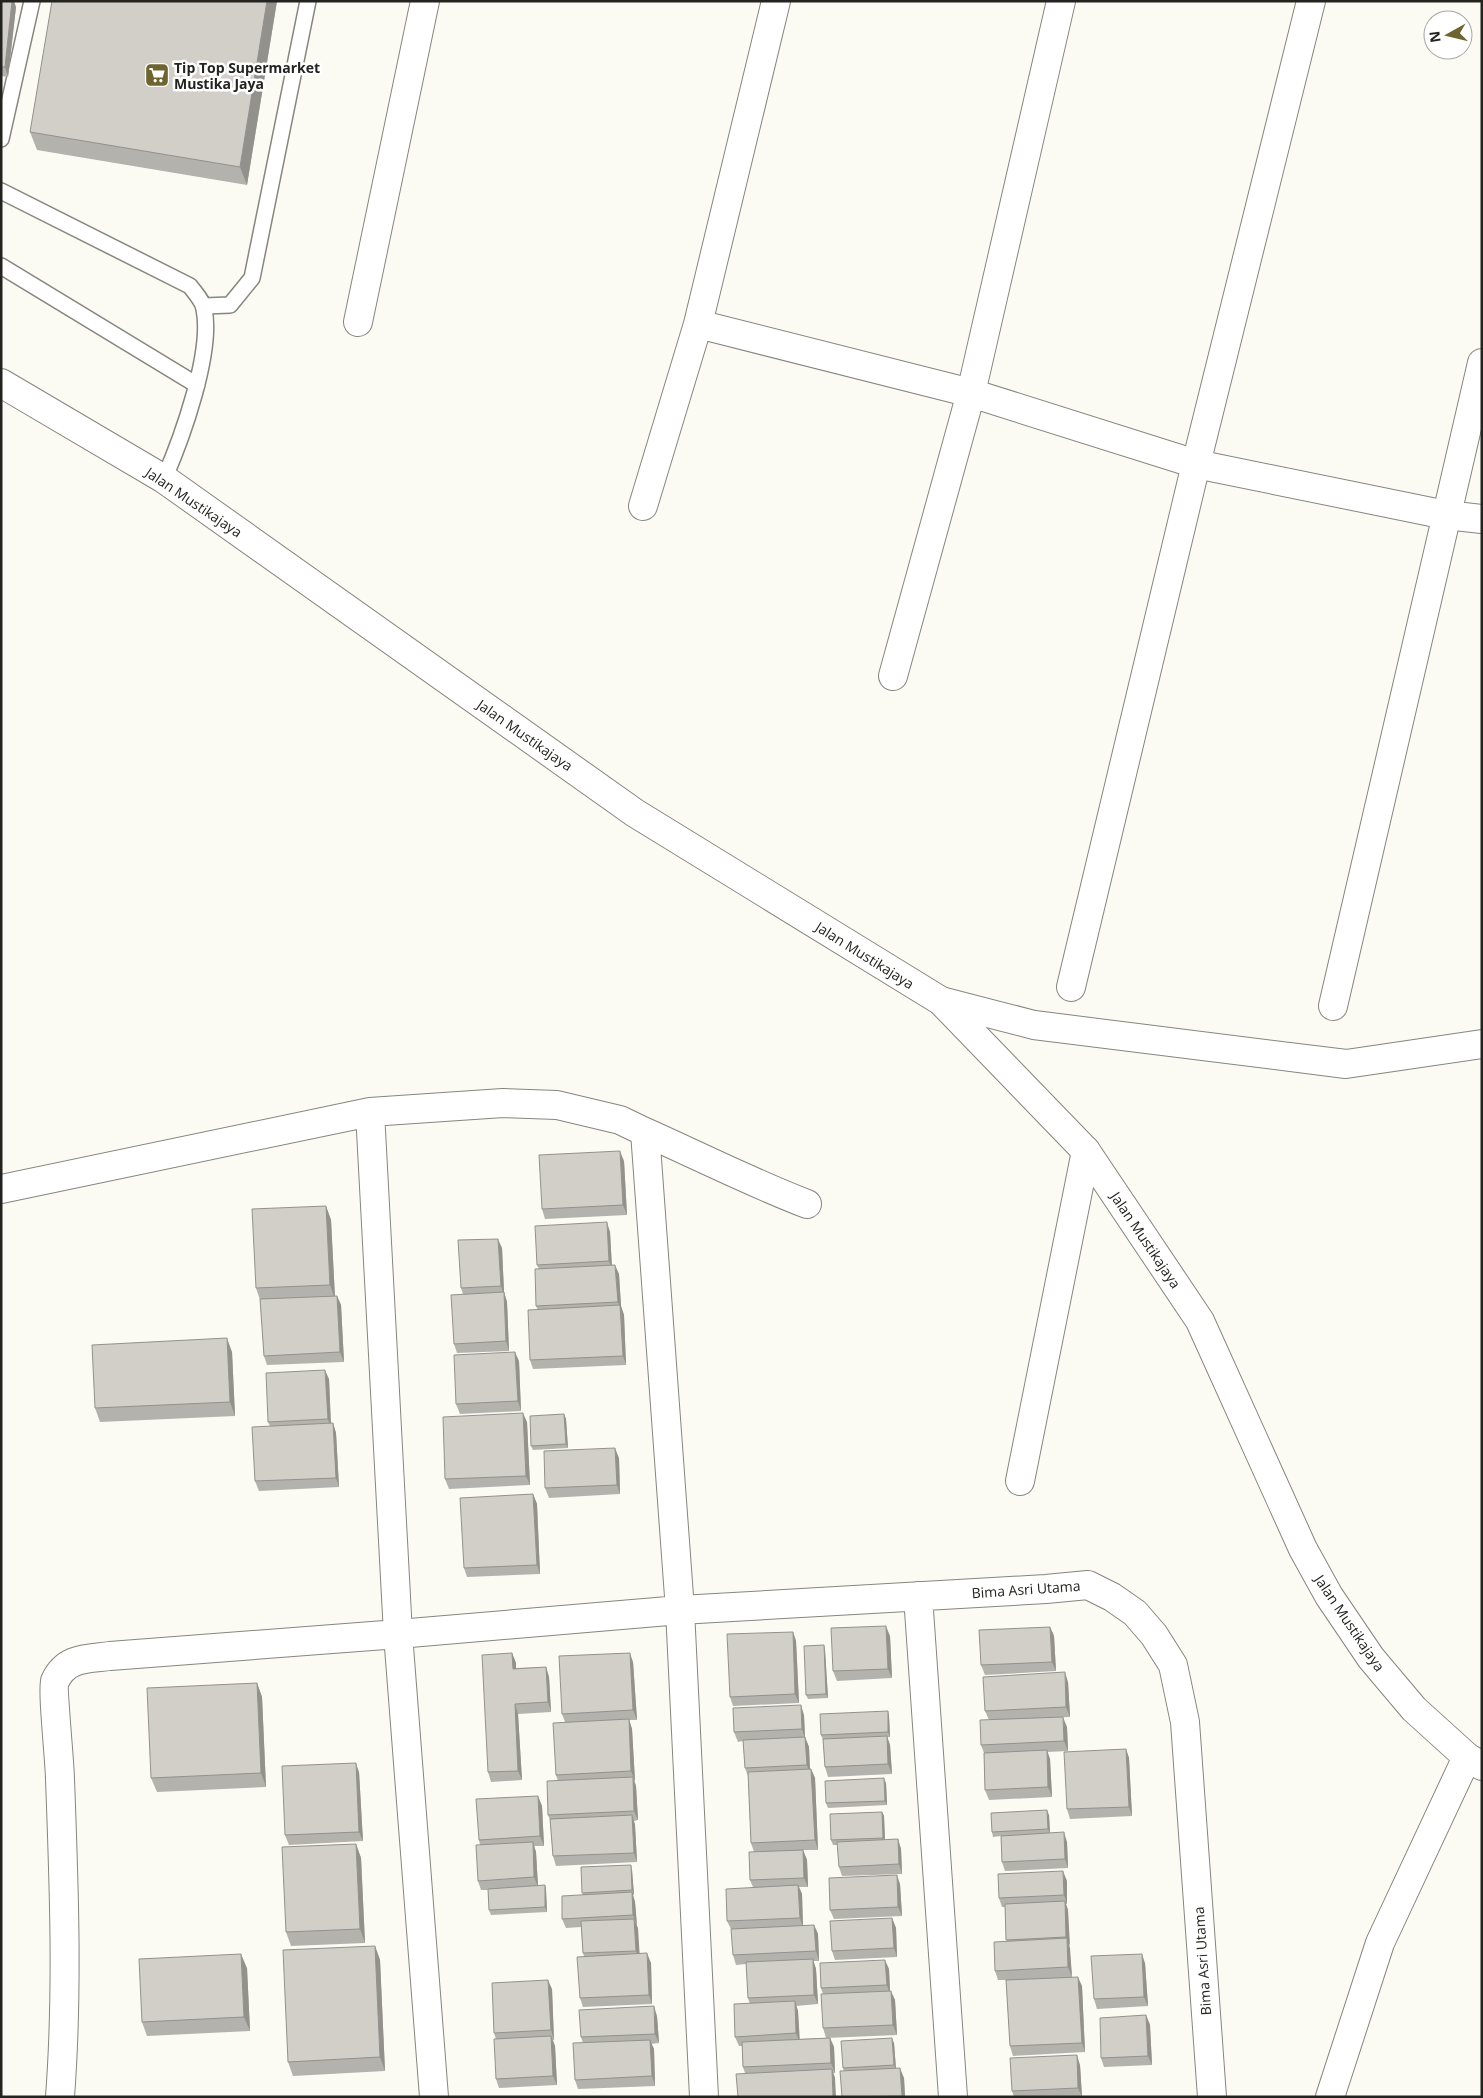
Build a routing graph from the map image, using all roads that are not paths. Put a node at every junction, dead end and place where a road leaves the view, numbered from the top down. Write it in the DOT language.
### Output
graph roads {
  1 [pos="32,1"];
  2 [pos="308,1"];
  3 [pos="425,1"];
  4 [pos="776,1"];
  5 [pos="1061,1"];
  6 [pos="1312,1"];
  7 [pos="1,139"];
  8 [pos="1,192"];
  9 [pos="1,266"];
  10 [pos="204,306"];
  11 [pos="358,322"];
  12 [pos="698,324"];
  13 [pos="1482,363"];
  14 [pos="1,383"];
  15 [pos="197,385"];
  16 [pos="971,393"];
  17 [pos="1196,464"];
  18 [pos="164,479"];
  19 [pos="643,506"];
  20 [pos="1446,514"];
  21 [pos="1482,519"];
  22 [pos="893,676"];
  23 [pos="1071,987"];
  24 [pos="941,1001"];
  25 [pos="1333,1006"];
  26 [pos="1482,1044"];
  27 [pos="370,1112"];
  28 [pos="645,1132"];
  29 [pos="1086,1151"];
  30 [pos="1,1189"];
  31 [pos="807,1204"];
  32 [pos="1020,1481"];
  33 [pos="918,1596"];
  34 [pos="680,1610"];
  35 [pos="398,1634"];
  36 [pos="1474,1761"];
  37 [pos="60,2097"];
  38 [pos="434,2097"];
  39 [pos="704,2097"];
  40 [pos="953,2097"];
  41 [pos="1212,2097"];
  42 [pos="1330,2097"];
  1 -- 7 [label="lane"];
  2 -- 10 [label="lane"];
  3 -- 11 [label="street"];
  4 -- 12 [label="street"];
  5 -- 16 [label="street"];
  6 -- 17 [label="street"];
  8 -- 10 [label="lane"];
  9 -- 15 [label="lane"];
  10 -- 15 [label="lane"];
  12 -- 16 [label="street"];
  12 -- 19 [label="street"];
  13 -- 20 [label="street"];
  14 -- 18 [label="street, Jalan Mustikajaya"];
  15 -- 18 [label="lane"];
  16 -- 17 [label="street"];
  16 -- 22 [label="street"];
  17 -- 20 [label="street"];
  17 -- 23 [label="street"];
  18 -- 24 [label="street, Jalan Mustikajaya"];
  20 -- 21 [label="street"];
  20 -- 25 [label="street"];
  24 -- 26 [label="street"];
  24 -- 29 [label="street, Jalan Mustikajaya"];
  27 -- 28 [label="street"];
  27 -- 30 [label="street"];
  27 -- 35 [label="street"];
  28 -- 31 [label="street"];
  28 -- 34 [label="street"];
  29 -- 32 [label="street"];
  29 -- 36 [label="street, Jalan Mustikajaya"];
  33 -- 34 [label="street, Bima Asri Utama"];
  33 -- 40 [label="street"];
  33 -- 41 [label="street, Bima Asri Utama"];
  34 -- 35 [label="street, Bima Asri Utama"];
  34 -- 39 [label="street"];
  35 -- 37 [label="street, Bima Asri Utama"];
  35 -- 38 [label="street"];
  36 -- 42 [label="street"];
}
